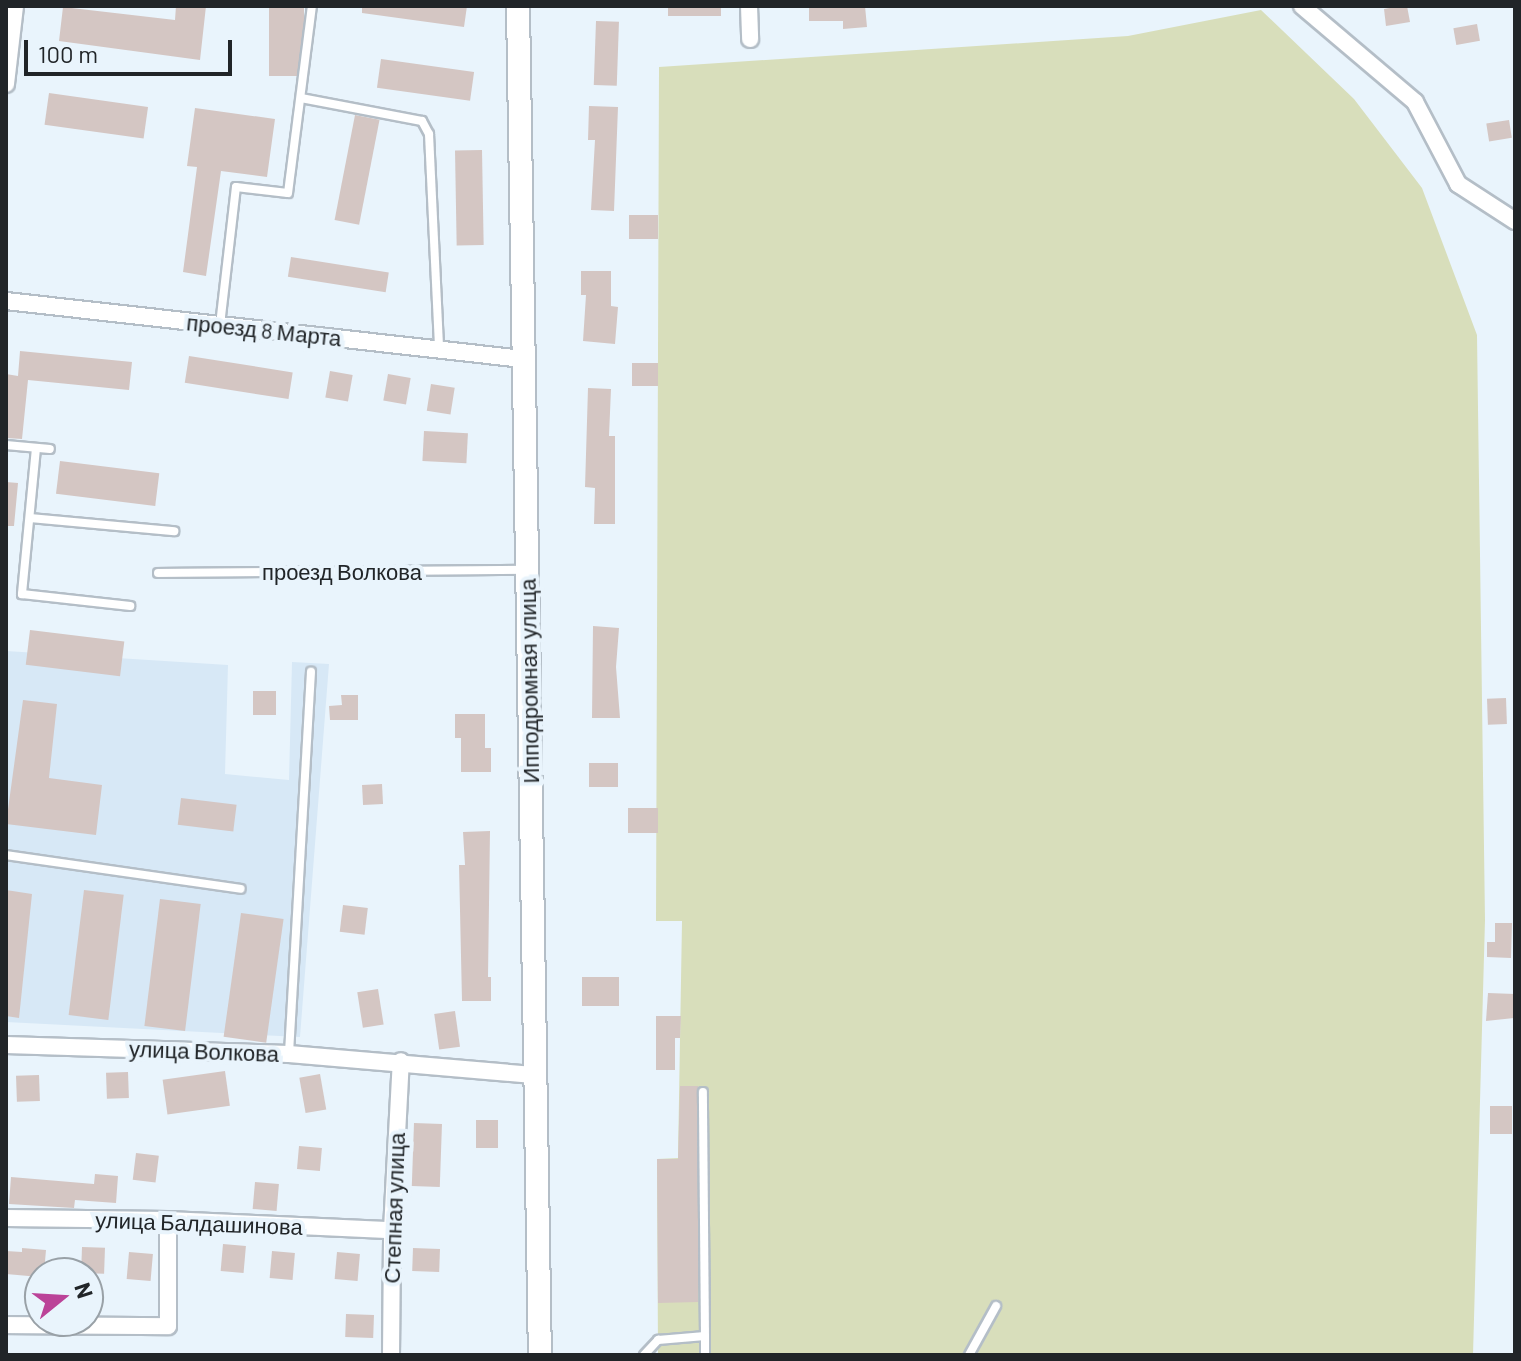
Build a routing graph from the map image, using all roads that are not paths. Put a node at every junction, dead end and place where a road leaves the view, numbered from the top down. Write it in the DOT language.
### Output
graph roads {
  1 [pos="15,6"];
  2 [pos="312,6"];
  3 [pos="518,6"];
  4 [pos="749,6"];
  5 [pos="1302,6"];
  6 [pos="750,39"];
  7 [pos="6,84"];
  8 [pos="301,98"];
  9 [pos="1515,221"];
  10 [pos="6,301"];
  11 [pos="220,325"];
  12 [pos="439,350"];
  13 [pos="523,359"];
  14 [pos="6,445"];
  15 [pos="36,448"];
  16 [pos="50,449"];
  17 [pos="30,518"];
  18 [pos="174,531"];
  19 [pos="526,570"];
  20 [pos="158,573"];
  21 [pos="130,606"];
  22 [pos="311,672"];
  23 [pos="6,855"];
  24 [pos="241,889"];
  25 [pos="6,1045"];
  26 [pos="289,1054"];
  27 [pos="401,1061"];
  28 [pos="536,1075"];
  29 [pos="703,1092"];
  30 [pos="6,1218"];
  31 [pos="168,1220"];
  32 [pos="392,1230"];
  33 [pos="996,1306"];
  34 [pos="6,1325"];
  35 [pos="705,1336"];
  36 [pos="391,1355"];
  37 [pos="540,1355"];
  38 [pos="644,1355"];
  39 [pos="705,1355"];
  40 [pos="969,1355"];
  1 -- 7 [label="street"];
  2 -- 8 [label="lane"];
  3 -- 13 [label="main road, Ипподромная улица"];
  4 -- 6 [label="street"];
  5 -- 9 [label="street"];
  8 -- 11 [label="lane"];
  8 -- 12 [label="lane"];
  10 -- 11 [label="street, проезд 8 Марта"];
  11 -- 12 [label="street, проезд 8 Марта"];
  12 -- 13 [label="street, проезд 8 Марта"];
  13 -- 19 [label="main road, Ипподромная улица"];
  14 -- 15 [label="lane"];
  15 -- 16 [label="lane"];
  15 -- 17 [label="lane"];
  17 -- 18 [label="lane"];
  17 -- 21 [label="lane"];
  19 -- 20 [label="lane, проезд Волкова"];
  19 -- 28 [label="main road, Ипподромная улица"];
  22 -- 26 [label="lane"];
  23 -- 24 [label="lane"];
  25 -- 26 [label="street, улица Волкова"];
  26 -- 27 [label="street, улица Волкова"];
  27 -- 28 [label="street"];
  27 -- 32 [label="street, Степная улица"];
  28 -- 37 [label="main road, Ипподромная улица"];
  29 -- 35 [label="lane"];
  30 -- 31 [label="street, улица Балдашинова"];
  31 -- 32 [label="street, улица Балдашинова"];
  31 -- 34 [label="street"];
  32 -- 36 [label="street, Степная улица"];
  33 -- 40 [label="lane"];
  35 -- 38 [label="lane"];
  35 -- 39 [label="lane"];
}
